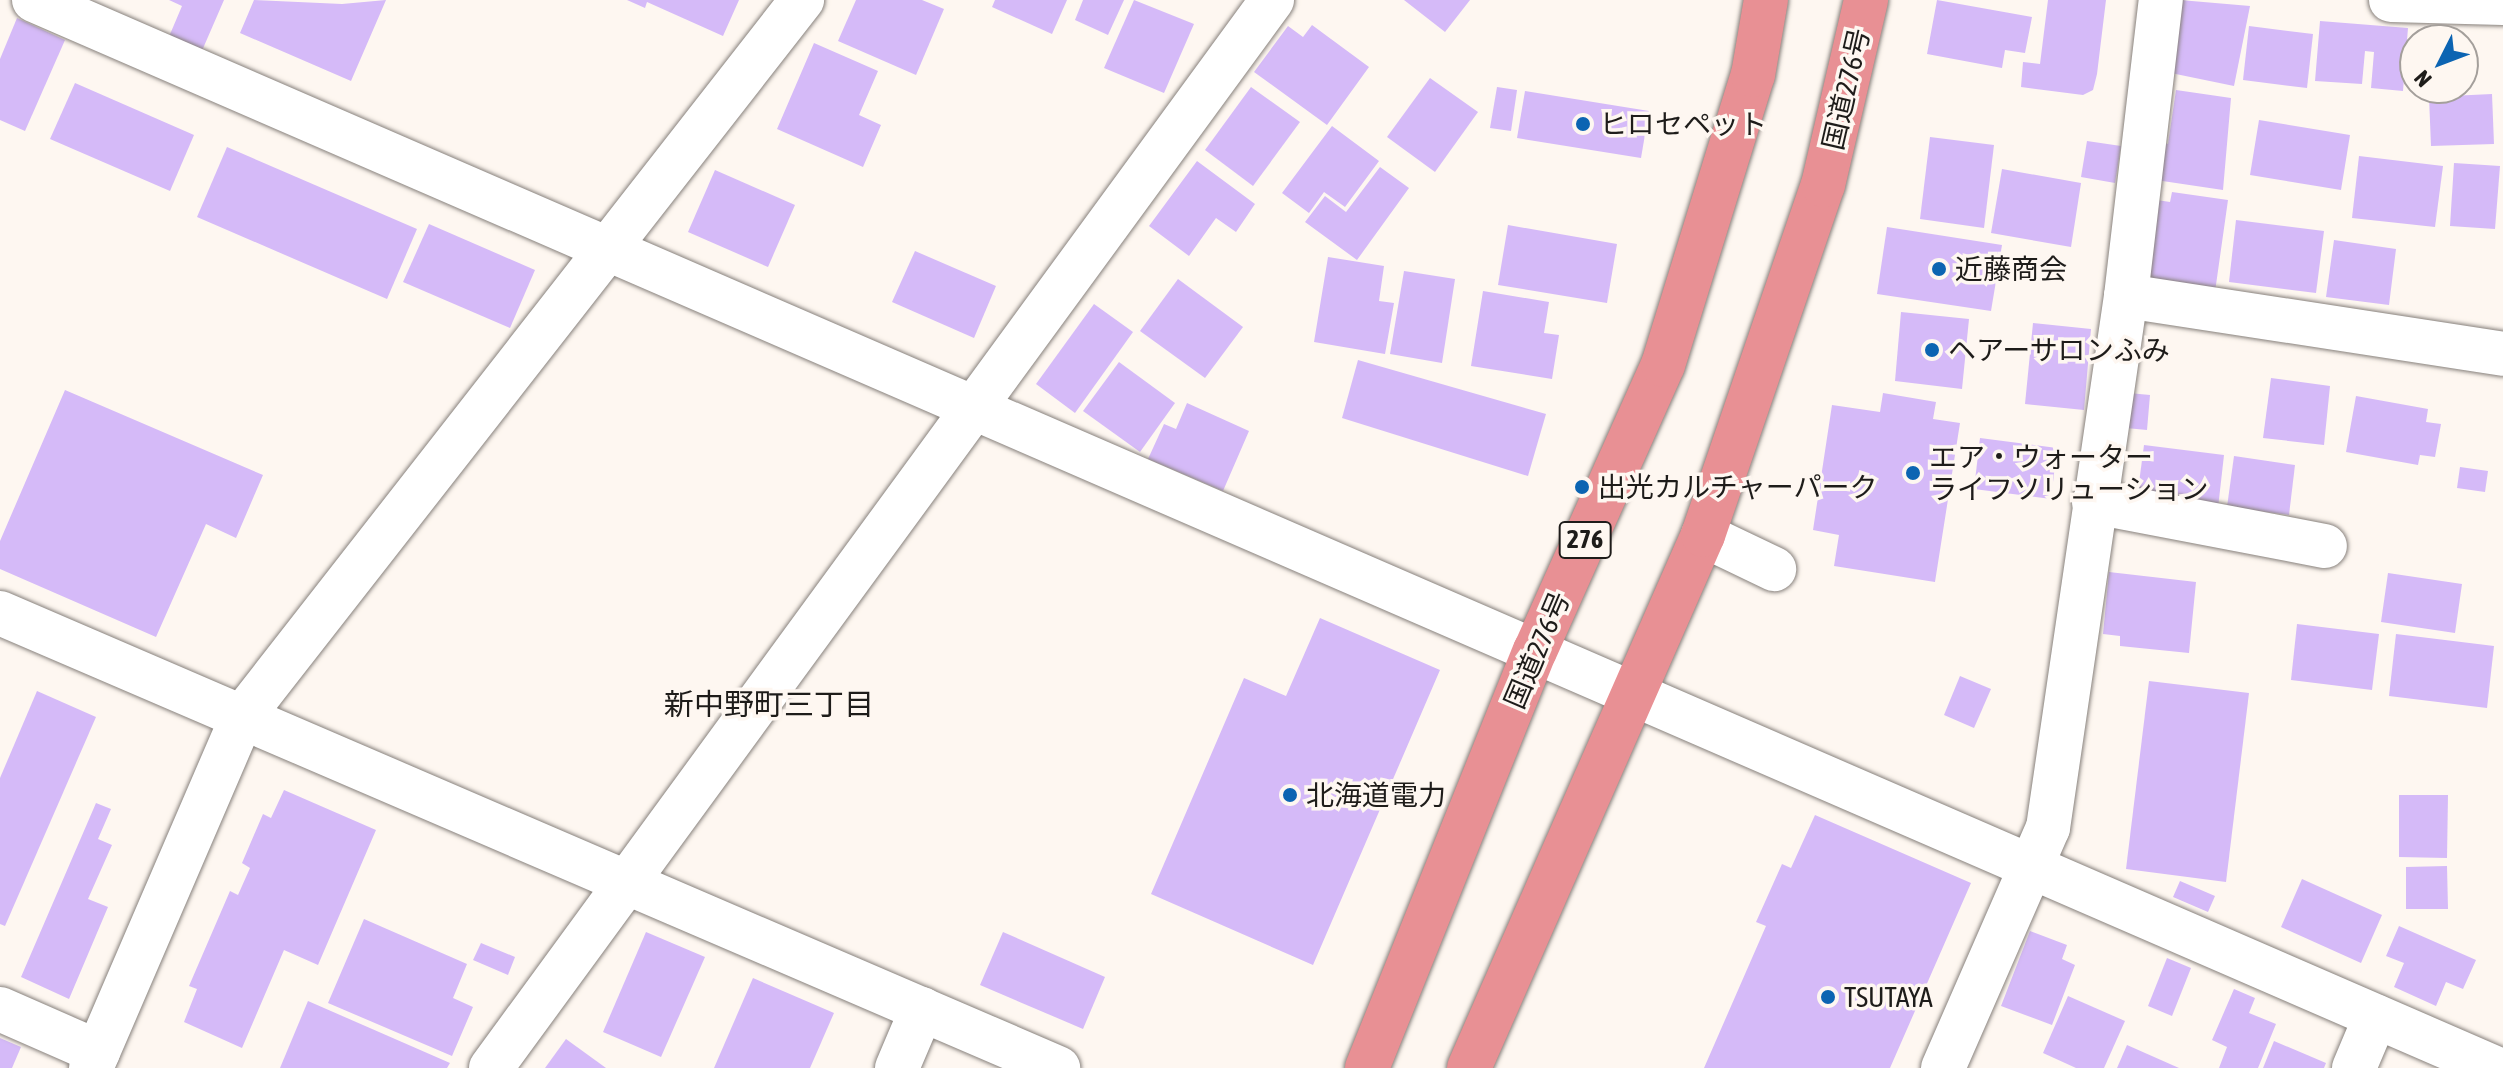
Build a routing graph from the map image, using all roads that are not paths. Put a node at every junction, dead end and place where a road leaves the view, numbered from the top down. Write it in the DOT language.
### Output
graph roads {
  1 [pos="34,0"];
  2 [pos="802,0"];
  3 [pos="1272,0"];
  4 [pos="1766,0"];
  5 [pos="1866,0"];
  6 [pos="2161,0"];
  7 [pos="2391,0"];
  8 [pos="2503,3"];
  9 [pos="607,249"];
  10 [pos="2126,296"];
  11 [pos="2503,354"];
  12 [pos="975,407"];
  13 [pos="2094,502"];
  14 [pos="1703,535"];
  15 [pos="2325,546"];
  16 [pos="1774,569"];
  17 [pos="0,613"];
  18 [pos="1535,651"];
  19 [pos="1634,694"];
  20 [pos="242,717"];
  21 [pos="2030,867"];
  22 [pos="627,883"];
  23 [pos="0,1009"];
  24 [pos="922,1009"];
  25 [pos="2376,1016"];
  26 [pos="95,1060"];
  27 [pos="491,1068"];
  28 [pos="897,1068"];
  29 [pos="1058,1068"];
  30 [pos="1367,1068"];
  31 [pos="1469,1068"];
  32 [pos="1943,1068"];
  33 [pos="2354,1068"];
  34 [pos="2495,1068"];
  1 -- 9 [label="street"];
  2 -- 9 [label="street"];
  3 -- 12 [label="street"];
  4 -- 18 [label="highway, 国道276号 / 276"];
  5 -- 14 [label="highway, 国道276号"];
  6 -- 10 [label="street"];
  7 -- 8 [label="street"];
  9 -- 12 [label="street"];
  9 -- 20 [label="street"];
  10 -- 11 [label="street"];
  10 -- 13 [label="street"];
  12 -- 18 [label="street"];
  12 -- 22 [label="street"];
  13 -- 15 [label="street"];
  13 -- 21 [label="street"];
  14 -- 16 [label="street"];
  14 -- 19 [label="highway, 国道276号"];
  17 -- 20 [label="street"];
  18 -- 19 [label="street"];
  18 -- 30 [label="highway, 国道276号 / 276"];
  19 -- 21 [label="street"];
  19 -- 31 [label="highway, 国道276号"];
  20 -- 22 [label="street"];
  20 -- 26 [label="street"];
  21 -- 25 [label="street"];
  21 -- 32 [label="street"];
  22 -- 24 [label="street"];
  22 -- 27 [label="street"];
  23 -- 26 [label="street"];
  24 -- 28 [label="street"];
  24 -- 29 [label="street"];
  25 -- 33 [label="street"];
  25 -- 34 [label="street"];
}
